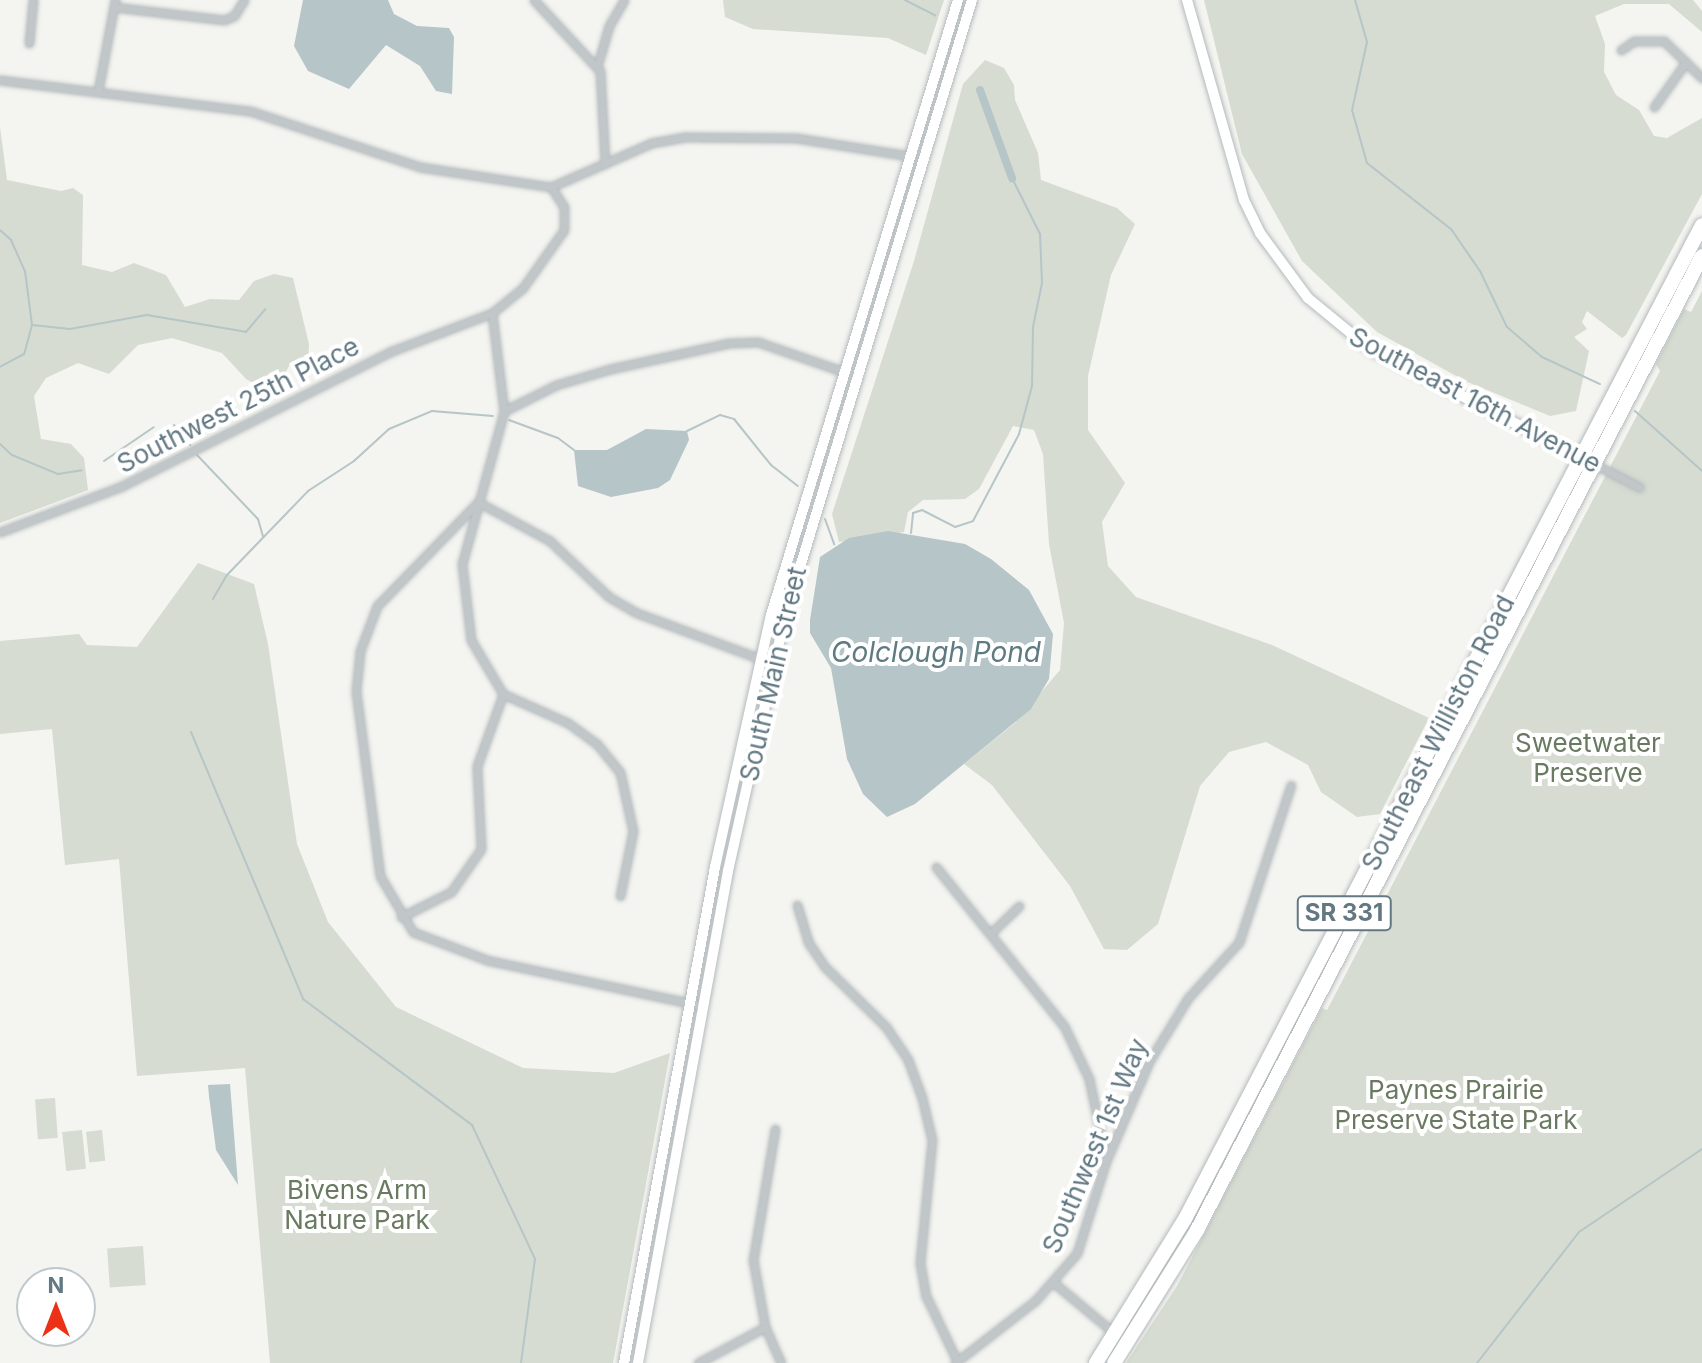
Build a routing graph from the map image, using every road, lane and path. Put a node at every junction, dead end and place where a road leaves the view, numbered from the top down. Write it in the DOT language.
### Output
graph roads {
  1 [pos="33,0"];
  2 [pos="244,0"];
  3 [pos="534,0"];
  4 [pos="624,0"];
  5 [pos="958,0"];
  6 [pos="972,0"];
  7 [pos="1187,0"];
  8 [pos="114,3"];
  9 [pos="29,43"];
  10 [pos="1621,50"];
  11 [pos="1686,62"];
  12 [pos="597,67"];
  13 [pos="1702,78"];
  14 [pos="0,80"];
  15 [pos="98,91"];
  16 [pos="1654,107"];
  17 [pos="910,156"];
  18 [pos="923,162"];
  19 [pos="605,164"];
  20 [pos="551,187"];
  21 [pos="1702,225"];
  22 [pos="1702,256"];
  23 [pos="492,313"];
  24 [pos="844,372"];
  25 [pos="857,377"];
  26 [pos="504,411"];
  27 [pos="1587,460"];
  28 [pos="1639,487"];
  29 [pos="478,502"];
  30 [pos="0,532"];
  31 [pos="760,659"];
  32 [pos="774,664"];
  33 [pos="503,694"];
  34 [pos="1291,785"];
  35 [pos="936,867"];
  36 [pos="620,896"];
  37 [pos="797,905"];
  38 [pos="1019,906"];
  39 [pos="401,917"];
  40 [pos="991,933"];
  41 [pos="689,1003"];
  42 [pos="703,1006"];
  43 [pos="775,1129"];
  44 [pos="1106,1161"];
  45 [pos="1054,1283"];
  46 [pos="765,1327"];
  47 [pos="1123,1339"];
  48 [pos="956,1362"];
  49 [pos="624,1363"];
  50 [pos="638,1363"];
  51 [pos="698,1363"];
  52 [pos="781,1363"];
  53 [pos="1096,1363"];
  54 [pos="1114,1363"];
  1 -- 9 [label="street"];
  2 -- 8 [label="street"];
  3 -- 12 [label="street"];
  4 -- 12 [label="street"];
  5 -- 17 [label="main road, South Main Street"];
  6 -- 18 [label="main road, South Main Street"];
  7 -- 27 [label="main road, Southeast 16th Avenue"];
  8 -- 15 [label="street"];
  10 -- 11 [label="street"];
  11 -- 13 [label="street"];
  11 -- 16 [label="street"];
  12 -- 19 [label="street"];
  14 -- 15 [label="street"];
  15 -- 20 [label="street"];
  17 -- 18 [label="main road"];
  17 -- 19 [label="street"];
  17 -- 24 [label="main road, South Main Street"];
  18 -- 25 [label="main road, South Main Street"];
  19 -- 20 [label="street"];
  20 -- 23 [label="street, Southwest 25th Place"];
  21 -- 27 [label="highway, Southeast Williston Road"];
  22 -- 27 [label="highway, Southeast Williston Road"];
  23 -- 26 [label="street"];
  23 -- 30 [label="street, Southwest 25th Place"];
  24 -- 25 [label="main road"];
  24 -- 26 [label="street"];
  24 -- 31 [label="main road, South Main Street"];
  25 -- 32 [label="main road, South Main Street"];
  26 -- 29 [label="street"];
  27 -- 28 [label="street, Southeast 16th Avenue"];
  27 -- 47 [label="highway, Southeast Williston Road / SR 331"];
  29 -- 31 [label="street"];
  29 -- 33 [label="street"];
  29 -- 39 [label="street"];
  31 -- 32 [label="street"];
  31 -- 41 [label="main road, South Main Street"];
  32 -- 42 [label="main road, South Main Street"];
  33 -- 36 [label="street"];
  33 -- 39 [label="street"];
  34 -- 44 [label="street, Southwest 1st Way"];
  35 -- 40 [label="street"];
  37 -- 48 [label="street"];
  38 -- 40 [label="street"];
  39 -- 41 [label="street"];
  40 -- 44 [label="street"];
  41 -- 42 [label="street"];
  41 -- 49 [label="main road, South Main Street"];
  42 -- 50 [label="main road, South Main Street"];
  43 -- 46 [label="street"];
  44 -- 45 [label="street, Southwest 1st Way"];
  45 -- 47 [label="street"];
  45 -- 48 [label="street, Southwest 1st Way"];
  46 -- 51 [label="street"];
  46 -- 52 [label="street"];
  47 -- 53 [label="highway, Southeast Williston Road / SR 331"];
  47 -- 54 [label="highway, Southeast Williston Road / SR 331"];
}
